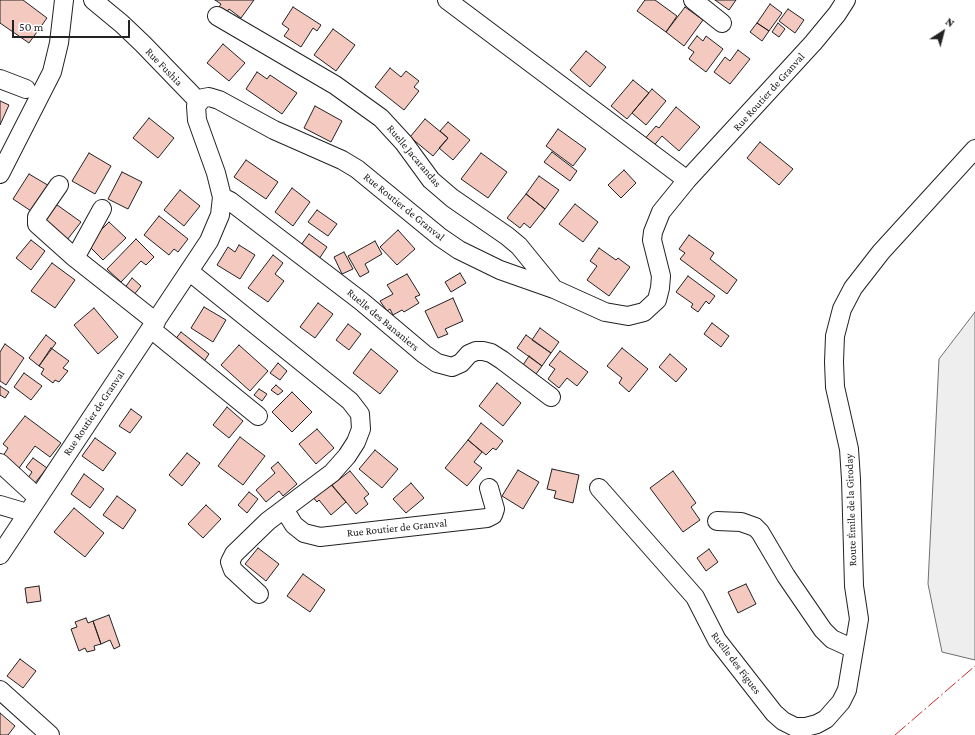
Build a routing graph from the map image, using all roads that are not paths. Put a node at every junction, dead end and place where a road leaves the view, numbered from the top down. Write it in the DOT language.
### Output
graph roads {
  1 [pos="64,0"];
  2 [pos="93,0"];
  3 [pos="447,0"];
  4 [pos="693,0"];
  5 [pos="846,0"];
  6 [pos="217,16"];
  7 [pos="722,23"];
  8 [pos="0,79"];
  9 [pos="26,89"];
  10 [pos="199,102"];
  11 [pos="975,149"];
  12 [pos="0,174"];
  13 [pos="687,180"];
  14 [pos="59,185"];
  15 [pos="222,197"];
  16 [pos="102,209"];
  17 [pos="75,258"];
  18 [pos="190,272"];
  19 [pos="554,289"];
  20 [pos="154,326"];
  21 [pos="551,397"];
  22 [pos="258,416"];
  23 [pos="0,463"];
  24 [pos="489,488"];
  25 [pos="599,488"];
  26 [pos="37,498"];
  27 [pos="0,505"];
  28 [pos="284,509"];
  29 [pos="27,513"];
  30 [pos="717,521"];
  31 [pos="0,555"];
  32 [pos="260,594"];
  33 [pos="854,649"];
  34 [pos="0,690"];
  35 [pos="50,735"];
  1 -- 12 [label="street"];
  2 -- 10 [label="street, Rue Fushia"];
  3 -- 13 [label="street"];
  4 -- 7 [label="street"];
  5 -- 13 [label="street, Rue Routier de Granval"];
  6 -- 19 [label="street, Ruelle Jacarandas"];
  8 -- 9 [label="street"];
  10 -- 15 [label="street, Rue Routier de Granval"];
  10 -- 19 [label="street, Rue Routier de Granval"];
  11 -- 33 [label="street, Route Émile de la Giroday"];
  13 -- 19 [label="street, Rue Routier de Granval"];
  14 -- 17 [label="street"];
  15 -- 18 [label="street, Rue Routier de Granval"];
  15 -- 21 [label="street, Ruelle des Bananiers"];
  16 -- 17 [label="street"];
  17 -- 20 [label="street"];
  18 -- 20 [label="street, Rue Routier de Granval"];
  18 -- 28 [label="street"];
  20 -- 22 [label="street"];
  20 -- 26 [label="street, Rue Routier de Granval"];
  23 -- 26 [label="street"];
  24 -- 28 [label="street, Rue Routier de Granval"];
  25 -- 33 [label="street, Ruelle des Figues"];
  26 -- 29 [label="street, Rue Routier de Granval"];
  27 -- 29 [label="street"];
  28 -- 32 [label="street"];
  29 -- 31 [label="street, Rue Routier de Granval"];
  30 -- 33 [label="street"];
  34 -- 35 [label="street"];
}
